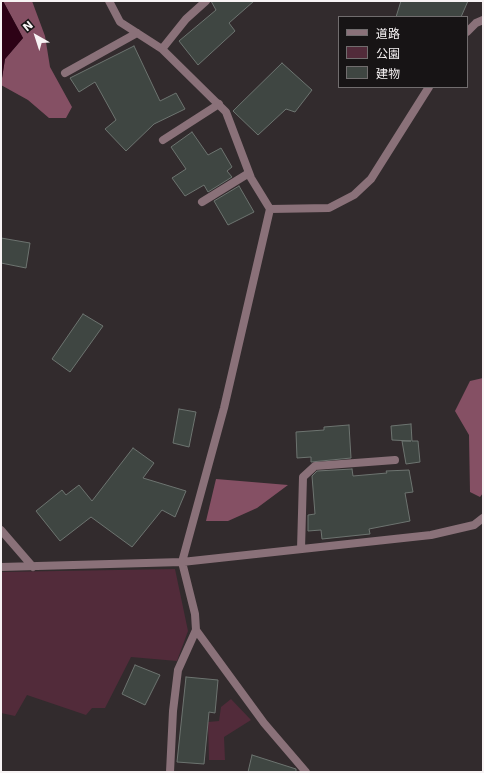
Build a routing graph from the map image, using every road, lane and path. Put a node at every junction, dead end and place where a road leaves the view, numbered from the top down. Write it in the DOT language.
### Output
graph roads {
  1 [pos="109,1"];
  2 [pos="206,1"];
  3 [pos="483,20"];
  4 [pos="468,31"];
  5 [pos="137,33"];
  6 [pos="162,49"];
  7 [pos="65,73"];
  8 [pos="428,88"];
  9 [pos="219,104"];
  10 [pos="163,140"];
  11 [pos="249,173"];
  12 [pos="202,202"];
  13 [pos="270,209"];
  14 [pos="395,460"];
  15 [pos="483,518"];
  16 [pos="1,530"];
  17 [pos="301,549"];
  18 [pos="182,562"];
  19 [pos="1,567"];
  20 [pos="33,567"];
  21 [pos="196,630"];
  22 [pos="170,772"];
  23 [pos="306,772"];
  1 -- 5 [label="street"];
  2 -- 6 [label="street"];
  3 -- 4 [label="street"];
  5 -- 6 [label="street"];
  5 -- 7 [label="street"];
  6 -- 9 [label="street"];
  8 -- 13 [label="street"];
  9 -- 10 [label="street"];
  9 -- 11 [label="street"];
  11 -- 12 [label="street"];
  11 -- 13 [label="street"];
  13 -- 18 [label="street"];
  14 -- 17 [label="street"];
  15 -- 17 [label="street"];
  16 -- 20 [label="street"];
  17 -- 18 [label="street"];
  18 -- 20 [label="street"];
  18 -- 21 [label="street"];
  19 -- 20 [label="street"];
  21 -- 22 [label="street"];
  21 -- 23 [label="street"];
}
